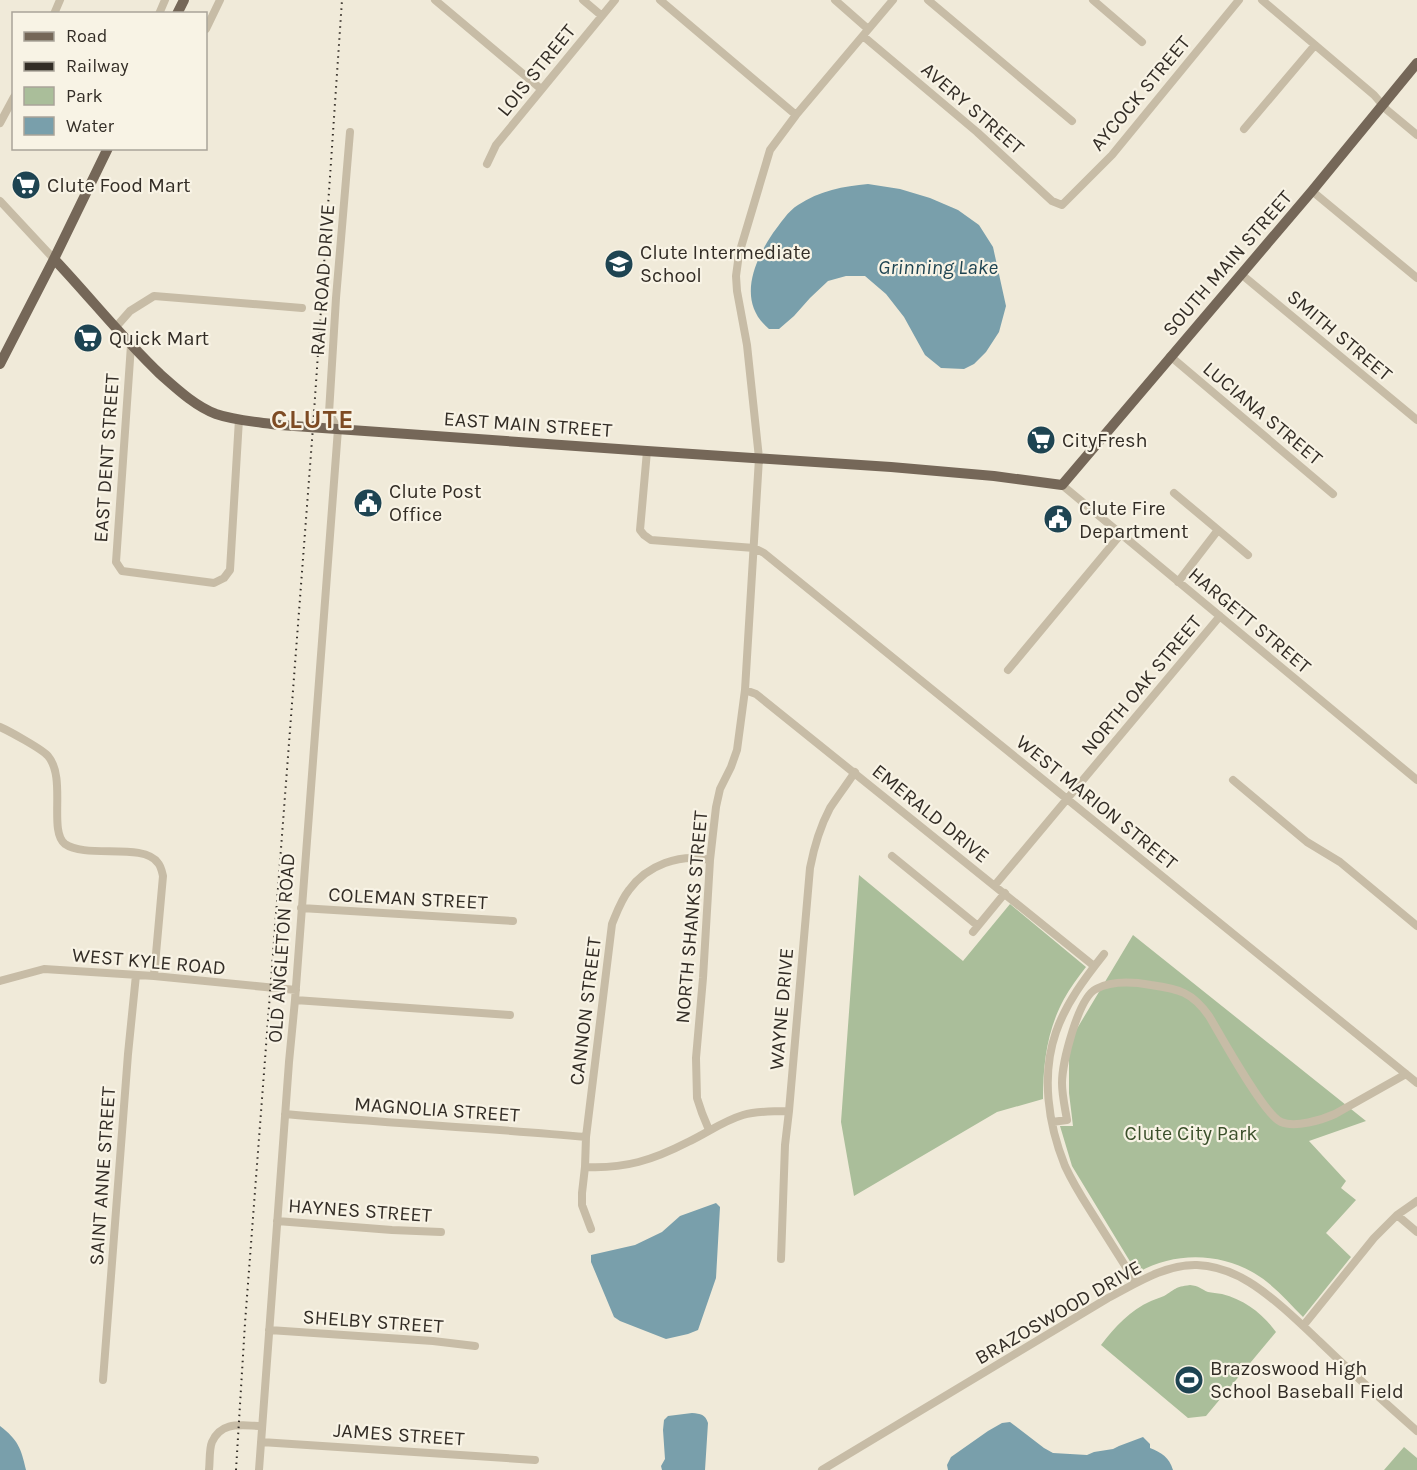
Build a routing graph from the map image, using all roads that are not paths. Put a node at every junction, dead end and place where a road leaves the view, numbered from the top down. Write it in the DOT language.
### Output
graph roads {
  1 [pos="220,0"];
  2 [pos="435,0"];
  3 [pos="583,0"];
  4 [pos="615,0"];
  5 [pos="660,0"];
  6 [pos="835,0"];
  7 [pos="893,0"];
  8 [pos="928,0"];
  9 [pos="1093,0"];
  10 [pos="1239,0"];
  11 [pos="1262,0"];
  12 [pos="602,16"];
  13 [pos="207,27"];
  14 [pos="866,32"];
  15 [pos="1142,42"];
  16 [pos="1315,45"];
  17 [pos="1417,63"];
  18 [pos="541,89"];
  19 [pos="12,100"];
  20 [pos="1382,104"];
  21 [pos="796,115"];
  22 [pos="1,118"];
  23 [pos="1072,121"];
  24 [pos="1244,129"];
  25 [pos="350,132"];
  26 [pos="1417,135"];
  27 [pos="107,150"];
  28 [pos="487,164"];
  29 [pos="1312,191"];
  30 [pos="0,201"];
  31 [pos="1062,205"];
  32 [pos="54,259"];
  33 [pos="1241,274"];
  34 [pos="1417,278"];
  35 [pos="302,308"];
  36 [pos="116,328"];
  37 [pos="130,345"];
  38 [pos="1170,356"];
  39 [pos="0,364"];
  40 [pos="240,419"];
  41 [pos="1417,420"];
  42 [pos="338,429"];
  43 [pos="647,452"];
  44 [pos="759,458"];
  45 [pos="1062,485"];
  46 [pos="1174,493"];
  47 [pos="1334,494"];
  48 [pos="1218,530"];
  49 [pos="1121,534"];
  50 [pos="754,548"];
  51 [pos="1248,555"];
  52 [pos="1178,582"];
  53 [pos="1220,616"];
  54 [pos="1008,670"];
  55 [pos="745,690"];
  56 [pos="0,727"];
  57 [pos="855,772"];
  58 [pos="1233,780"];
  59 [pos="1417,780"];
  60 [pos="1066,799"];
  61 [pos="892,856"];
  62 [pos="710,860"];
  63 [pos="995,885"];
  64 [pos="1005,893"];
  65 [pos="301,908"];
  66 [pos="513,921"];
  67 [pos="1417,926"];
  68 [pos="1104,954"];
  69 [pos="1094,966"];
  70 [pos="136,975"];
  71 [pos="154,976"];
  72 [pos="0,981"];
  73 [pos="296,990"];
  74 [pos="295,1000"];
  75 [pos="510,1015"];
  76 [pos="1406,1074"];
  77 [pos="1417,1083"];
  78 [pos="789,1111"];
  79 [pos="285,1114"];
  80 [pos="1052,1122"];
  81 [pos="709,1130"];
  82 [pos="586,1137"];
  83 [pos="585,1167"];
  84 [pos="1417,1201"];
  85 [pos="1397,1215"];
  86 [pos="277,1221"];
  87 [pos="591,1229"];
  88 [pos="441,1232"];
  89 [pos="1417,1232"];
  90 [pos="781,1259"];
  91 [pos="1136,1283"];
  92 [pos="1303,1326"];
  93 [pos="269,1330"];
  94 [pos="475,1346"];
  95 [pos="103,1380"];
  96 [pos="262,1426"];
  97 [pos="1417,1431"];
  98 [pos="261,1442"];
  99 [pos="535,1460"];
  100 [pos="209,1470"];
  101 [pos="259,1470"];
  102 [pos="822,1470"];
  1 -- 13 [label="street"];
  2 -- 18 [label="street"];
  3 -- 12 [label="street"];
  4 -- 12 [label="street, LOIS STREET"];
  5 -- 21 [label="street"];
  6 -- 14 [label="street, AVERY STREET"];
  7 -- 14 [label="street, NORTH SHANKS STREET"];
  8 -- 23 [label="street"];
  9 -- 15 [label="street"];
  10 -- 31 [label="street, AYCOCK STREET"];
  11 -- 16 [label="street"];
  12 -- 18 [label="street, LOIS STREET"];
  14 -- 21 [label="street, NORTH SHANKS STREET"];
  14 -- 31 [label="street, AVERY STREET"];
  16 -- 20 [label="street"];
  16 -- 24 [label="street"];
  17 -- 20 [label="main road, SOUTH MAIN STREET"];
  18 -- 28 [label="street, LOIS STREET"];
  19 -- 22 [label="street"];
  20 -- 26 [label="street"];
  20 -- 29 [label="main road, SOUTH MAIN STREET"];
  21 -- 44 [label="street, NORTH SHANKS STREET"];
  25 -- 42 [label="street, RAIL ROAD DRIVE"];
  27 -- 32 [label="main road"];
  29 -- 33 [label="main road, SOUTH MAIN STREET"];
  29 -- 34 [label="street"];
  30 -- 32 [label="street"];
  32 -- 36 [label="main road, EAST MAIN STREET"];
  32 -- 39 [label="main road"];
  33 -- 38 [label="main road, SOUTH MAIN STREET"];
  33 -- 41 [label="street, SMITH STREET"];
  35 -- 36 [label="street"];
  36 -- 37 [label="main road, EAST MAIN STREET"];
  37 -- 40 [label="main road, EAST MAIN STREET"];
  37 -- 40 [label="street, EAST DENT STREET"];
  38 -- 45 [label="main road, SOUTH MAIN STREET"];
  38 -- 47 [label="street, LUCIANA STREET"];
  40 -- 42 [label="main road, EAST MAIN STREET"];
  42 -- 43 [label="main road, EAST MAIN STREET"];
  42 -- 65 [label="street, OLD ANGLETON ROAD"];
  43 -- 44 [label="main road, EAST MAIN STREET"];
  43 -- 50 [label="street"];
  44 -- 45 [label="main road, EAST MAIN STREET"];
  44 -- 50 [label="street, NORTH SHANKS STREET"];
  45 -- 49 [label="street, HARGETT STREET"];
  46 -- 48 [label="street"];
  48 -- 51 [label="street"];
  48 -- 52 [label="street"];
  49 -- 52 [label="street, HARGETT STREET"];
  49 -- 54 [label="street"];
  50 -- 55 [label="street, NORTH SHANKS STREET"];
  50 -- 60 [label="street, WEST MARION STREET"];
  52 -- 53 [label="street, HARGETT STREET"];
  53 -- 59 [label="street, HARGETT STREET"];
  53 -- 60 [label="street, NORTH OAK STREET"];
  55 -- 57 [label="street, EMERALD DRIVE"];
  55 -- 62 [label="street, NORTH SHANKS STREET"];
  56 -- 71 [label="street"];
  57 -- 63 [label="street, EMERALD DRIVE"];
  57 -- 78 [label="street, WAYNE DRIVE"];
  58 -- 67 [label="street"];
  60 -- 63 [label="street, NORTH OAK STREET"];
  60 -- 76 [label="street, WEST MARION STREET"];
  61 -- 64 [label="street"];
  62 -- 81 [label="street, NORTH SHANKS STREET"];
  62 -- 82 [label="street, CANNON STREET"];
  63 -- 64 [label="street, EMERALD DRIVE"];
  64 -- 69 [label="street, EMERALD DRIVE"];
  65 -- 66 [label="street, COLEMAN STREET"];
  65 -- 73 [label="street, OLD ANGLETON ROAD"];
  68 -- 69 [label="street"];
  69 -- 80 [label="street"];
  70 -- 71 [label="street, WEST KYLE ROAD"];
  70 -- 72 [label="street, WEST KYLE ROAD"];
  70 -- 95 [label="street, SAINT ANNE STREET"];
  71 -- 73 [label="street, WEST KYLE ROAD"];
  73 -- 74 [label="street, OLD ANGLETON ROAD"];
  74 -- 75 [label="street"];
  74 -- 79 [label="street, OLD ANGLETON ROAD"];
  76 -- 77 [label="street, WEST MARION STREET"];
  76 -- 80 [label="street"];
  78 -- 81 [label="street"];
  78 -- 90 [label="street, WAYNE DRIVE"];
  79 -- 82 [label="street, MAGNOLIA STREET"];
  79 -- 86 [label="street, OLD ANGLETON ROAD"];
  80 -- 91 [label="street"];
  81 -- 83 [label="street"];
  82 -- 83 [label="street, CANNON STREET"];
  83 -- 87 [label="street, CANNON STREET"];
  84 -- 85 [label="street"];
  85 -- 89 [label="street"];
  85 -- 92 [label="street"];
  86 -- 88 [label="street, HAYNES STREET"];
  86 -- 93 [label="street, OLD ANGLETON ROAD"];
  91 -- 92 [label="street, BRAZOSWOOD DRIVE"];
  91 -- 102 [label="street, BRAZOSWOOD DRIVE"];
  92 -- 97 [label="street, BRAZOSWOOD DRIVE"];
  93 -- 94 [label="street, SHELBY STREET"];
  93 -- 96 [label="street, OLD ANGLETON ROAD"];
  96 -- 98 [label="street, OLD ANGLETON ROAD"];
  96 -- 100 [label="street"];
  98 -- 99 [label="street, JAMES STREET"];
  98 -- 101 [label="street, OLD ANGLETON ROAD"];
}
